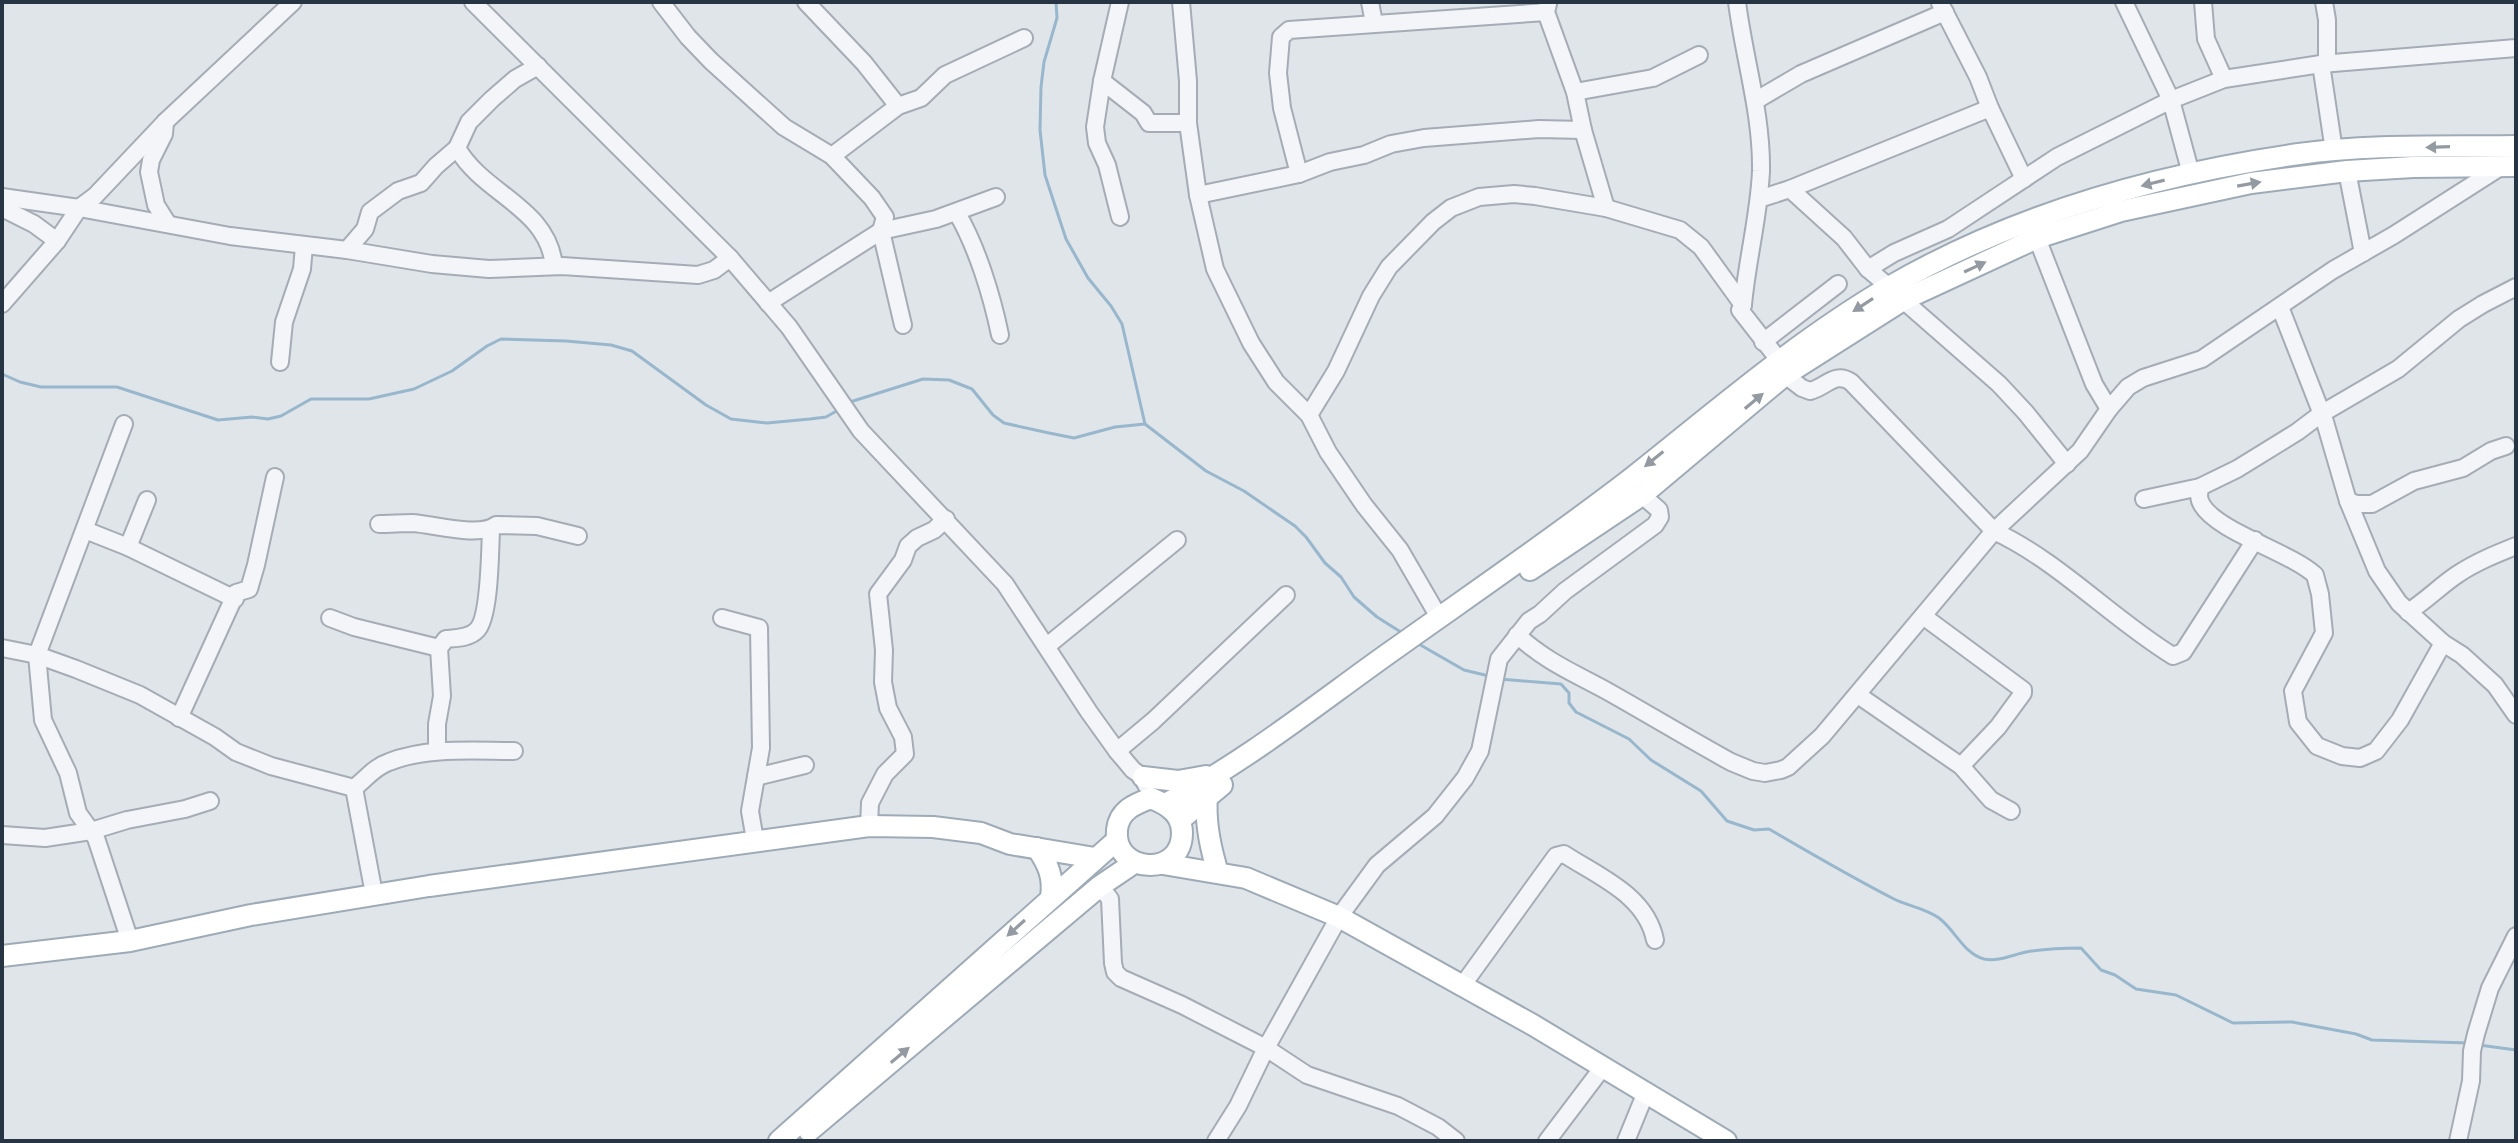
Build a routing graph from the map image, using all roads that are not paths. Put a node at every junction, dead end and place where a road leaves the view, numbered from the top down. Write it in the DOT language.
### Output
graph roads {
  1 [pos="293,2"];
  2 [pos="473,2"];
  3 [pos="661,2"];
  4 [pos="806,2"];
  5 [pos="1120,2"];
  6 [pos="1181,2"];
  7 [pos="1370,2"];
  8 [pos="1737,2"];
  9 [pos="2124,2"];
  10 [pos="2203,2"];
  11 [pos="2324,2"];
  12 [pos="1548,7"];
  13 [pos="1942,7"];
  14 [pos="1374,23"];
  15 [pos="1024,38"];
  16 [pos="2516,48"];
  17 [pos="1699,55"];
  18 [pos="533,62"];
  19 [pos="2324,64"];
  20 [pos="2224,79"];
  21 [pos="1102,81"];
  22 [pos="1575,92"];
  23 [pos="2171,100"];
  24 [pos="1755,101"];
  25 [pos="898,106"];
  26 [pos="1990,108"];
  27 [pos="166,121"];
  28 [pos="1188,123"];
  29 [pos="1583,130"];
  30 [pos="2516,146"];
  31 [pos="457,148"];
  32 [pos="2334,151"];
  33 [pos="832,156"];
  34 [pos="2509,166"];
  35 [pos="2347,171"];
  36 [pos="1299,174"];
  37 [pos="2191,174"];
  38 [pos="2024,179"];
  39 [pos="1790,189"];
  40 [pos="1198,195"];
  41 [pos="2,197"];
  42 [pos="996,197"];
  43 [pos="1759,199"];
  44 [pos="2,208"];
  45 [pos="79,208"];
  46 [pos="1606,208"];
  47 [pos="957,213"];
  48 [pos="1120,217"];
  49 [pos="168,224"];
  50 [pos="881,231"];
  51 [pos="2037,238"];
  52 [pos="57,241"];
  53 [pos="304,246"];
  54 [pos="347,250"];
  55 [pos="2363,253"];
  56 [pos="730,258"];
  57 [pos="554,266"];
  58 [pos="1868,269"];
  59 [pos="1838,284"];
  60 [pos="2516,287"];
  61 [pos="1896,294"];
  62 [pos="768,303"];
  63 [pos="2,304"];
  64 [pos="1743,305"];
  65 [pos="2280,307"];
  66 [pos="903,325"];
  67 [pos="1000,335"];
  68 [pos="1763,342"];
  69 [pos="280,362"];
  70 [pos="1782,368"];
  71 [pos="2109,409"];
  72 [pos="2321,414"];
  73 [pos="1309,415"];
  74 [pos="124,424"];
  75 [pos="2506,446"];
  76 [pos="2067,464"];
  77 [pos="275,477"];
  78 [pos="2200,487"];
  79 [pos="1642,495"];
  80 [pos="2144,499"];
  81 [pos="147,500"];
  82 [pos="2348,501"];
  83 [pos="946,519"];
  84 [pos="379,524"];
  85 [pos="491,529"];
  86 [pos="85,530"];
  87 [pos="1994,531"];
  88 [pos="578,536"];
  89 [pos="1177,540"];
  90 [pos="2255,540"];
  91 [pos="2516,546"];
  92 [pos="128,547"];
  93 [pos="1286,595"];
  94 [pos="235,599"];
  95 [pos="2408,612"];
  96 [pos="1923,616"];
  97 [pos="330,618"];
  98 [pos="722,618"];
  99 [pos="1440,622"];
  100 [pos="1517,635"];
  101 [pos="2443,643"];
  102 [pos="1047,646"];
  103 [pos="2,648"];
  104 [pos="439,648"];
  105 [pos="1400,651"];
  106 [pos="37,655"];
  107 [pos="1858,695"];
  108 [pos="2516,715"];
  109 [pos="179,718"];
  110 [pos="437,751"];
  111 [pos="514,751"];
  112 [pos="1117,751"];
  113 [pos="805,765"];
  114 [pos="1961,766"];
  115 [pos="1225,770"];
  116 [pos="756,777"];
  117 [pos="1143,777"];
  118 [pos="354,788"];
  119 [pos="1207,796"];
  120 [pos="210,801"];
  121 [pos="1158,801"];
  122 [pos="2011,811"];
  123 [pos="1180,820"];
  124 [pos="869,826"];
  125 [pos="91,831"];
  126 [pos="2,835"];
  127 [pos="999,838"];
  128 [pos="755,840"];
  129 [pos="1181,842"];
  130 [pos="1037,848"];
  131 [pos="1106,849"];
  132 [pos="1134,863"];
  133 [pos="1163,864"];
  134 [pos="1217,870"];
  135 [pos="1102,885"];
  136 [pos="374,894"];
  137 [pos="1051,897"];
  138 [pos="1339,917"];
  139 [pos="2516,936"];
  140 [pos="1655,940"];
  141 [pos="130,941"];
  142 [pos="2,956"];
  143 [pos="1462,986"];
  144 [pos="1266,1048"];
  145 [pos="1603,1067"];
  146 [pos="1646,1092"];
  147 [pos="779,1141"];
  148 [pos="797,1141"];
  149 [pos="1216,1141"];
  150 [pos="1456,1141"];
  151 [pos="1547,1141"];
  152 [pos="1626,1141"];
  153 [pos="1726,1141"];
  154 [pos="2458,1141"];
  1 -- 27 [label="street"];
  2 -- 18 [label="street"];
  3 -- 33 [label="street"];
  4 -- 25 [label="street"];
  5 -- 21 [label="street"];
  6 -- 28 [label="street"];
  7 -- 14 [label="street"];
  8 -- 24 [label="street"];
  9 -- 23 [label="street"];
  10 -- 20 [label="street"];
  11 -- 19 [label="street"];
  12 -- 14 [label="street"];
  12 -- 22 [label="street"];
  13 -- 24 [label="street"];
  13 -- 26 [label="street"];
  14 -- 36 [label="street"];
  15 -- 25 [label="street"];
  16 -- 19 [label="street"];
  17 -- 22 [label="street"];
  18 -- 31 [label="street"];
  18 -- 56 [label="street"];
  19 -- 20 [label="street"];
  19 -- 32 [label="street"];
  20 -- 23 [label="street"];
  21 -- 28 [label="street"];
  21 -- 48 [label="street"];
  22 -- 29 [label="street"];
  23 -- 37 [label="street"];
  23 -- 38 [label="street"];
  24 -- 43 [label="street"];
  25 -- 33 [label="street"];
  26 -- 38 [label="street"];
  26 -- 39 [label="street"];
  27 -- 45 [label="street"];
  27 -- 49 [label="street"];
  28 -- 40 [label="street"];
  29 -- 36 [label="street"];
  29 -- 46 [label="street"];
  30 -- 32 [label="main road, one-way"];
  31 -- 54 [label="street"];
  31 -- 57 [label="street"];
  32 -- 37 [label="main road"];
  33 -- 50 [label="street"];
  34 -- 35 [label="main road"];
  34 -- 55 [label="street"];
  51 -- 35 [label="main road, one-way"];
  35 -- 55 [label="street"];
  36 -- 40 [label="street"];
  37 -- 61 [label="main road, one-way"];
  38 -- 58 [label="street"];
  39 -- 43 [label="street"];
  39 -- 58 [label="street"];
  40 -- 73 [label="street"];
  41 -- 45 [label="street"];
  42 -- 47 [label="street"];
  43 -- 64 [label="street"];
  44 -- 52 [label="street"];
  45 -- 49 [label="street"];
  45 -- 52 [label="street"];
  46 -- 64 [label="street"];
  46 -- 73 [label="street"];
  47 -- 50 [label="street"];
  47 -- 67 [label="street"];
  49 -- 53 [label="street"];
  50 -- 62 [label="street"];
  50 -- 66 [label="street"];
  61 -- 51 [label="main road, one-way"];
  51 -- 71 [label="street"];
  52 -- 63 [label="street"];
  53 -- 54 [label="street"];
  53 -- 69 [label="street"];
  54 -- 57 [label="street"];
  55 -- 65 [label="street"];
  56 -- 57 [label="street"];
  56 -- 62 [label="street"];
  58 -- 61 [label="street"];
  59 -- 68 [label="street"];
  60 -- 72 [label="street"];
  61 -- 70 [label="main road"];
  61 -- 76 [label="street"];
  62 -- 83 [label="street"];
  64 -- 68 [label="street"];
  65 -- 71 [label="street"];
  65 -- 72 [label="street"];
  68 -- 70 [label="street"];
  79 -- 70 [label="main road, one-way"];
  70 -- 87 [label="street"];
  70 -- 99 [label="main road, one-way"];
  71 -- 76 [label="street"];
  72 -- 78 [label="street"];
  72 -- 82 [label="street"];
  73 -- 99 [label="street"];
  74 -- 86 [label="street"];
  75 -- 82 [label="street"];
  76 -- 87 [label="street"];
  77 -- 94 [label="street"];
  78 -- 80 [label="street"];
  78 -- 90 [label="street"];
  79 -- 99 [label="main road"];
  79 -- 100 [label="street"];
  81 -- 92 [label="street"];
  82 -- 95 [label="street"];
  83 -- 102 [label="street"];
  83 -- 124 [label="street"];
  84 -- 85 [label="street"];
  85 -- 88 [label="street"];
  85 -- 104 [label="street"];
  86 -- 92 [label="street"];
  86 -- 106 [label="street"];
  87 -- 90 [label="street"];
  87 -- 96 [label="street"];
  89 -- 102 [label="street"];
  90 -- 101 [label="street"];
  91 -- 95 [label="street"];
  92 -- 94 [label="street"];
  93 -- 112 [label="street"];
  94 -- 109 [label="street"];
  95 -- 101 [label="street"];
  96 -- 107 [label="street"];
  96 -- 114 [label="street"];
  97 -- 104 [label="street"];
  98 -- 116 [label="street"];
  99 -- 105 [label="main road"];
  100 -- 107 [label="street"];
  100 -- 138 [label="street"];
  101 -- 108 [label="street"];
  102 -- 112 [label="street"];
  103 -- 106 [label="street"];
  104 -- 110 [label="street"];
  105 -- 115 [label="main road"];
  105 -- 119 [label="main road"];
  106 -- 109 [label="street"];
  106 -- 125 [label="street"];
  107 -- 114 [label="street"];
  109 -- 118 [label="street"];
  110 -- 111 [label="street"];
  110 -- 118 [label="street"];
  112 -- 117 [label="street"];
  113 -- 116 [label="street"];
  114 -- 122 [label="street"];
  115 -- 117 [label="main road"];
  115 -- 121 [label="main road"];
  116 -- 128 [label="street"];
  117 -- 121 [label="street"];
  118 -- 136 [label="street"];
  119 -- 123 [label="main road"];
  119 -- 134 [label="main road"];
  120 -- 125 [label="street"];
  121 -- 123 [label="main road"];
  121 -- 131 [label="main road"];
  123 -- 129 [label="main road"];
  124 -- 127 [label="main road"];
  124 -- 128 [label="main road"];
  125 -- 126 [label="street"];
  125 -- 141 [label="street"];
  127 -- 130 [label="main road"];
  127 -- 131 [label="main road"];
  128 -- 136 [label="main road"];
  129 -- 133 [label="main road"];
  129 -- 134 [label="main road"];
  130 -- 131 [label="main road"];
  130 -- 137 [label="main road"];
  131 -- 132 [label="main road"];
  131 -- 137 [label="main road"];
  132 -- 133 [label="main road"];
  132 -- 135 [label="main road"];
  133 -- 134 [label="main road"];
  134 -- 135 [label="main road"];
  134 -- 138 [label="main road"];
  135 -- 144 [label="street"];
  148 -- 135 [label="main road, one-way"];
  136 -- 141 [label="main road"];
  137 -- 147 [label="main road, one-way"];
  138 -- 143 [label="main road"];
  138 -- 144 [label="street"];
  139 -- 154 [label="street"];
  140 -- 143 [label="street"];
  141 -- 142 [label="main road"];
  143 -- 145 [label="main road"];
  144 -- 149 [label="street"];
  144 -- 150 [label="street"];
  145 -- 146 [label="main road"];
  145 -- 151 [label="street"];
  146 -- 152 [label="street"];
  146 -- 153 [label="main road"];
}
